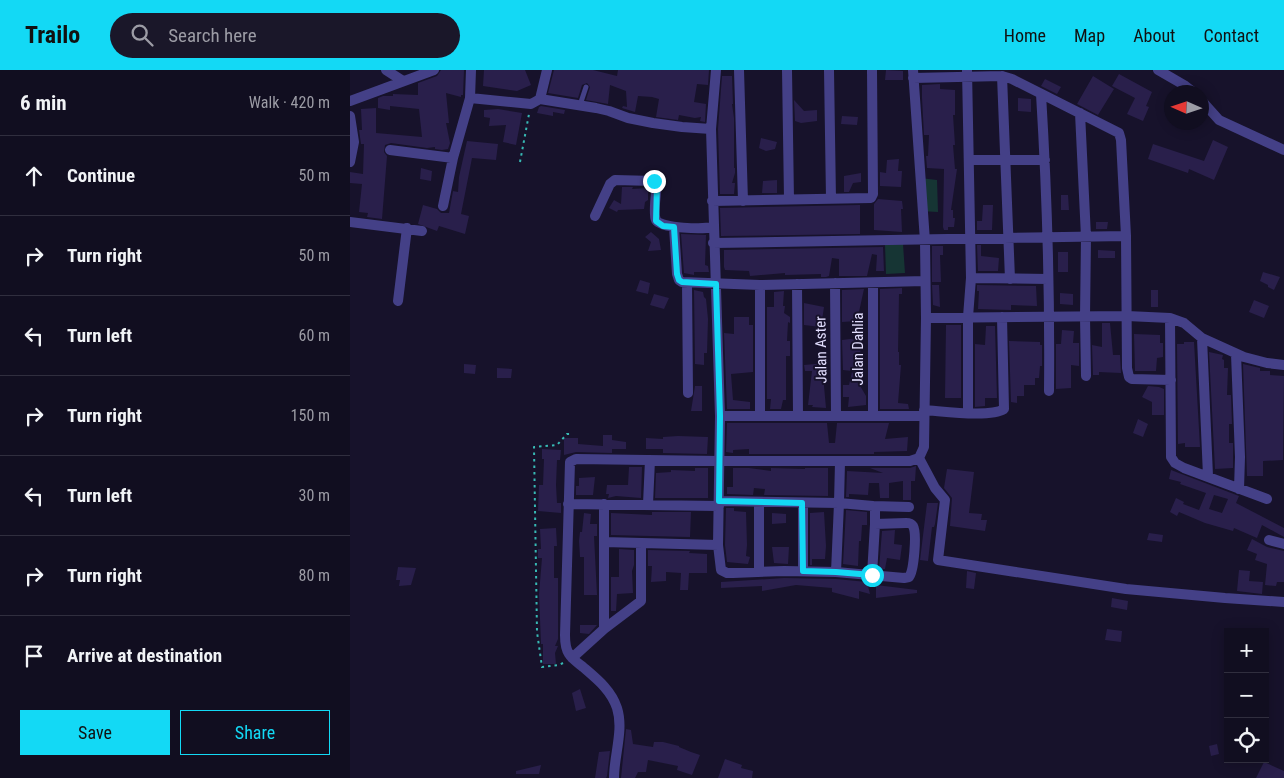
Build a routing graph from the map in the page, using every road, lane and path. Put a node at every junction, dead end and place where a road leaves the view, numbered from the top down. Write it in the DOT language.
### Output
graph roads {
  1 [pos="386,70"];
  2 [pos="434,70"];
  3 [pos="471,70"];
  4 [pos="546,70"];
  5 [pos="716,70"];
  6 [pos="739,70"];
  7 [pos="787,70"];
  8 [pos="829,70"];
  9 [pos="872,70"];
  10 [pos="1158,70"];
  11 [pos="967,73"];
  12 [pos="913,74"];
  13 [pos="1002,76"];
  14 [pos="403,81"];
  15 [pos="1184,85"];
  16 [pos="586,87"];
  17 [pos="1041,94"];
  18 [pos="470,98"];
  19 [pos="350,100"];
  20 [pos="536,102"];
  21 [pos="580,105"];
  22 [pos="1209,109"];
  23 [pos="1080,112"];
  24 [pos="350,116"];
  25 [pos="711,129"];
  26 [pos="390,150"];
  27 [pos="1284,150"];
  28 [pos="453,158"];
  29 [pos="969,160"];
  30 [pos="1006,160"];
  31 [pos="1045,160"];
  32 [pos="350,162"];
  33 [pos="520,162"];
  34 [pos="789,199"];
  35 [pos="831,199"];
  36 [pos="712,201"];
  37 [pos="743,201"];
  38 [pos="443,206"];
  39 [pos="595,216"];
  40 [pos="350,222"];
  41 [pos="713,226"];
  42 [pos="674,227"];
  43 [pos="407,228"];
  44 [pos="422,231"];
  45 [pos="1126,236"];
  46 [pos="1086,237"];
  47 [pos="1046,238"];
  48 [pos="1009,239"];
  49 [pos="970,240"];
  50 [pos="925,241"];
  51 [pos="713,244"];
  52 [pos="971,278"];
  53 [pos="1010,279"];
  54 [pos="1048,279"];
  55 [pos="925,281"];
  56 [pos="688,283"];
  57 [pos="835,283"];
  58 [pos="873,283"];
  59 [pos="716,284"];
  60 [pos="797,284"];
  61 [pos="760,285"];
  62 [pos="398,301"];
  63 [pos="1127,316"];
  64 [pos="968,317"];
  65 [pos="1002,317"];
  66 [pos="1050,317"];
  67 [pos="1085,317"];
  68 [pos="926,318"];
  69 [pos="1170,318"];
  70 [pos="1202,338"];
  71 [pos="1236,354"];
  72 [pos="1284,365"];
  73 [pos="1086,376"];
  74 [pos="1171,380"];
  75 [pos="1049,391"];
  76 [pos="688,393"];
  77 [pos="924,413"];
  78 [pos="968,413"];
  79 [pos="720,416"];
  80 [pos="760,416"];
  81 [pos="798,416"];
  82 [pos="836,416"];
  83 [pos="873,416"];
  84 [pos="570,434"];
  85 [pos="919,458"];
  86 [pos="650,460"];
  87 [pos="719,462"];
  88 [pos="840,462"];
  89 [pos="1208,476"];
  90 [pos="1239,489"];
  91 [pos="1267,499"];
  92 [pos="759,502"];
  93 [pos="719,503"];
  94 [pos="802,503"];
  95 [pos="839,503"];
  96 [pos="568,504"];
  97 [pos="604,504"];
  98 [pos="648,504"];
  99 [pos="873,506"];
  100 [pos="909,507"];
  101 [pos="875,524"];
  102 [pos="1269,540"];
  103 [pos="604,542"];
  104 [pos="641,543"];
  105 [pos="1284,544"];
  106 [pos="718,545"];
  107 [pos="803,571"];
  108 [pos="759,572"];
  109 [pos="836,572"];
  110 [pos="872,575"];
  111 [pos="1284,602"];
  112 [pos="604,629"];
  113 [pos="572,658"];
  114 [pos="614,778"];
  1 -- 14 [label="street"];
  2 -- 14 [label="street"];
  3 -- 18 [label="street"];
  4 -- 20 [label="street"];
  5 -- 25 [label="street"];
  6 -- 37 [label="street"];
  7 -- 34 [label="street"];
  8 -- 35 [label="street"];
  9 -- 35 [label="street"];
  10 -- 15 [label="street"];
  11 -- 12 [label="street"];
  11 -- 13 [label="street"];
  11 -- 29 [label="street"];
  12 -- 50 [label="street"];
  13 -- 17 [label="street"];
  13 -- 30 [label="street"];
  14 -- 19 [label="street"];
  16 -- 21 [label="lane"];
  17 -- 23 [label="street"];
  17 -- 31 [label="street"];
  18 -- 20 [label="street"];
  18 -- 28 [label="street"];
  20 -- 21 [label="street"];
  20 -- 33 [label="path"];
  21 -- 25 [label="street"];
  22 -- 27 [label="street"];
  23 -- 45 [label="street"];
  23 -- 46 [label="street"];
  24 -- 32 [label="street"];
  25 -- 36 [label="street"];
  26 -- 28 [label="street"];
  28 -- 38 [label="street"];
  29 -- 30 [label="street"];
  29 -- 49 [label="street"];
  30 -- 31 [label="street"];
  30 -- 48 [label="street"];
  31 -- 47 [label="street"];
  34 -- 35 [label="street"];
  34 -- 37 [label="street"];
  36 -- 37 [label="street"];
  36 -- 41 [label="street"];
  39 -- 42 [label="street"];
  40 -- 43 [label="street"];
  41 -- 42 [label="street"];
  41 -- 51 [label="street"];
  42 -- 56 [label="street"];
  43 -- 44 [label="street"];
  43 -- 62 [label="street"];
  45 -- 46 [label="street"];
  45 -- 63 [label="street"];
  46 -- 47 [label="street"];
  46 -- 67 [label="street"];
  47 -- 48 [label="street"];
  47 -- 54 [label="street"];
  48 -- 49 [label="street"];
  48 -- 53 [label="street"];
  49 -- 50 [label="street"];
  49 -- 52 [label="street"];
  50 -- 51 [label="street"];
  50 -- 55 [label="street"];
  51 -- 59 [label="street"];
  52 -- 53 [label="street"];
  52 -- 64 [label="street"];
  53 -- 54 [label="street"];
  54 -- 66 [label="street"];
  55 -- 58 [label="street"];
  55 -- 68 [label="street"];
  56 -- 59 [label="street"];
  56 -- 76 [label="street"];
  57 -- 58 [label="street"];
  57 -- 60 [label="street"];
  57 -- 82 [label="street, Jalan Aster"];
  58 -- 83 [label="street, Jalan Dahlia"];
  59 -- 61 [label="street"];
  59 -- 79 [label="street"];
  60 -- 61 [label="street"];
  60 -- 81 [label="street"];
  61 -- 80 [label="street"];
  63 -- 67 [label="street"];
  63 -- 69 [label="street"];
  63 -- 74 [label="street"];
  64 -- 65 [label="street"];
  64 -- 68 [label="street"];
  64 -- 78 [label="street"];
  65 -- 66 [label="street"];
  65 -- 78 [label="street"];
  66 -- 67 [label="street"];
  66 -- 75 [label="street"];
  67 -- 73 [label="street"];
  68 -- 77 [label="street"];
  69 -- 70 [label="street"];
  69 -- 74 [label="street"];
  70 -- 71 [label="street"];
  70 -- 89 [label="street"];
  71 -- 72 [label="street"];
  71 -- 90 [label="street"];
  74 -- 89 [label="street"];
  77 -- 78 [label="street"];
  77 -- 83 [label="street"];
  77 -- 85 [label="street"];
  79 -- 80 [label="street"];
  79 -- 87 [label="street"];
  80 -- 81 [label="street"];
  81 -- 82 [label="street"];
  82 -- 83 [label="street"];
  84 -- 113 [label="path"];
  85 -- 88 [label="street"];
  85 -- 111 [label="street"];
  86 -- 87 [label="street"];
  86 -- 96 [label="street"];
  86 -- 98 [label="street"];
  87 -- 88 [label="street"];
  87 -- 93 [label="street"];
  88 -- 95 [label="street"];
  89 -- 90 [label="street"];
  90 -- 91 [label="street"];
  92 -- 93 [label="street"];
  92 -- 94 [label="street"];
  92 -- 108 [label="street"];
  93 -- 98 [label="street"];
  93 -- 106 [label="street"];
  94 -- 95 [label="street"];
  94 -- 107 [label="street"];
  95 -- 99 [label="street"];
  95 -- 109 [label="street"];
  96 -- 97 [label="street"];
  96 -- 113 [label="street"];
  97 -- 98 [label="street"];
  97 -- 103 [label="street"];
  99 -- 100 [label="street"];
  99 -- 101 [label="street"];
  101 -- 110 [label="street"];
  101 -- 110 [label="street"];
  102 -- 105 [label="street"];
  103 -- 104 [label="street"];
  103 -- 112 [label="street"];
  104 -- 106 [label="street"];
  104 -- 112 [label="street"];
  106 -- 108 [label="street"];
  107 -- 108 [label="street"];
  107 -- 109 [label="street"];
  109 -- 110 [label="street"];
  112 -- 113 [label="street"];
  113 -- 114 [label="street"];
}
